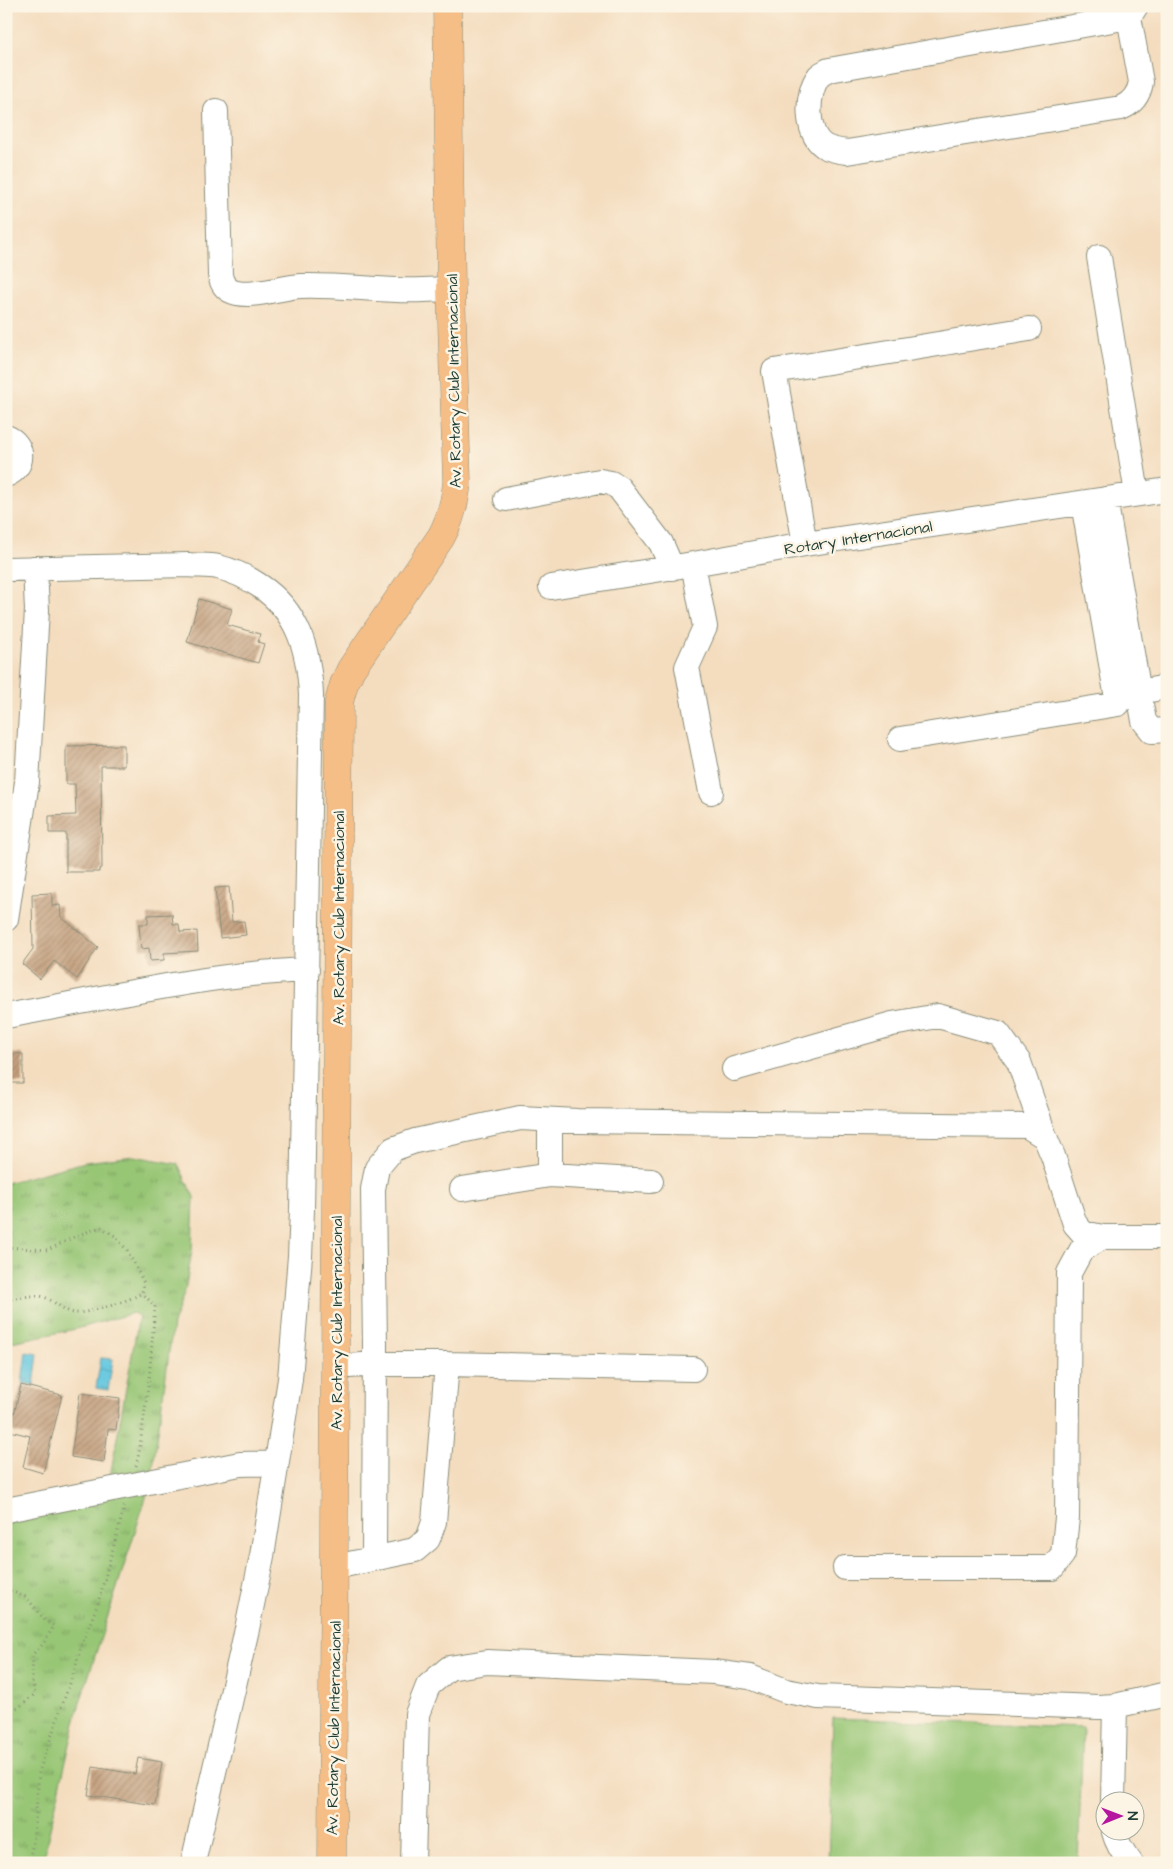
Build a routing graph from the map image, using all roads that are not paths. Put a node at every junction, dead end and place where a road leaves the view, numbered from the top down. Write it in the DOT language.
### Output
graph roads {
  1 [pos="447,6"];
  2 [pos="1133,12"];
  3 [pos="216,111"];
  4 [pos="1099,257"];
  5 [pos="451,289"];
  6 [pos="1030,329"];
  7 [pos="6,437"];
  8 [pos="6,474"];
  9 [pos="1167,490"];
  10 [pos="1137,494"];
  11 [pos="506,499"];
  12 [pos="1094,501"];
  13 [pos="805,544"];
  14 [pos="683,566"];
  15 [pos="35,568"];
  16 [pos="6,569"];
  17 [pos="550,587"];
  18 [pos="1167,687"];
  19 [pos="1139,692"];
  20 [pos="1167,730"];
  21 [pos="900,739"];
  22 [pos="711,792"];
  23 [pos="6,919"];
  24 [pos="307,970"];
  25 [pos="6,1016"];
  26 [pos="734,1069"];
  27 [pos="550,1120"];
  28 [pos="1045,1137"];
  29 [pos="550,1175"];
  30 [pos="651,1181"];
  31 [pos="462,1189"];
  32 [pos="1103,1237"];
  33 [pos="1167,1237"];
  34 [pos="375,1364"];
  35 [pos="447,1364"];
  36 [pos="336,1367"];
  37 [pos="693,1369"];
  38 [pos="276,1463"];
  39 [pos="6,1510"];
  40 [pos="374,1558"];
  41 [pos="335,1567"];
  42 [pos="845,1568"];
  43 [pos="1167,1694"];
  44 [pos="1115,1706"];
  45 [pos="1113,1792"];
  46 [pos="1117,1842"];
  47 [pos="193,1863"];
  48 [pos="332,1863"];
  49 [pos="413,1863"];
  50 [pos="1132,1863"];
  1 -- 5 [label="main road, Av. Rotary Club Internacional"];
  2 -- 2 [label="street"];
  3 -- 5 [label="street"];
  4 -- 10 [label="street"];
  5 -- 36 [label="main road, Av. Rotary Club Internacional"];
  6 -- 13 [label="street"];
  7 -- 8 [label="street"];
  9 -- 10 [label="street, Rotary Internacional"];
  10 -- 12 [label="street, Rotary Internacional"];
  11 -- 14 [label="street"];
  12 -- 13 [label="street, Rotary Internacional"];
  12 -- 19 [label="street"];
  12 -- 21 [label="street"];
  13 -- 14 [label="street, Rotary Internacional"];
  14 -- 17 [label="street, Rotary Internacional"];
  14 -- 22 [label="street"];
  15 -- 16 [label="street"];
  15 -- 23 [label="street"];
  15 -- 24 [label="street"];
  18 -- 19 [label="street"];
  19 -- 20 [label="street"];
  24 -- 25 [label="street"];
  24 -- 38 [label="street"];
  26 -- 28 [label="street"];
  27 -- 28 [label="street"];
  27 -- 29 [label="street"];
  27 -- 34 [label="street"];
  28 -- 32 [label="street"];
  29 -- 30 [label="street"];
  29 -- 31 [label="street"];
  32 -- 33 [label="street"];
  32 -- 42 [label="street"];
  34 -- 35 [label="street"];
  34 -- 36 [label="street"];
  34 -- 40 [label="street"];
  35 -- 37 [label="street"];
  35 -- 40 [label="street"];
  36 -- 41 [label="main road, Av. Rotary Club Internacional"];
  38 -- 39 [label="street"];
  38 -- 47 [label="street"];
  40 -- 41 [label="street"];
  41 -- 48 [label="main road, Av. Rotary Club Internacional"];
  43 -- 44 [label="street"];
  44 -- 45 [label="street"];
  44 -- 49 [label="street"];
  46 -- 50 [label="street"];
}
